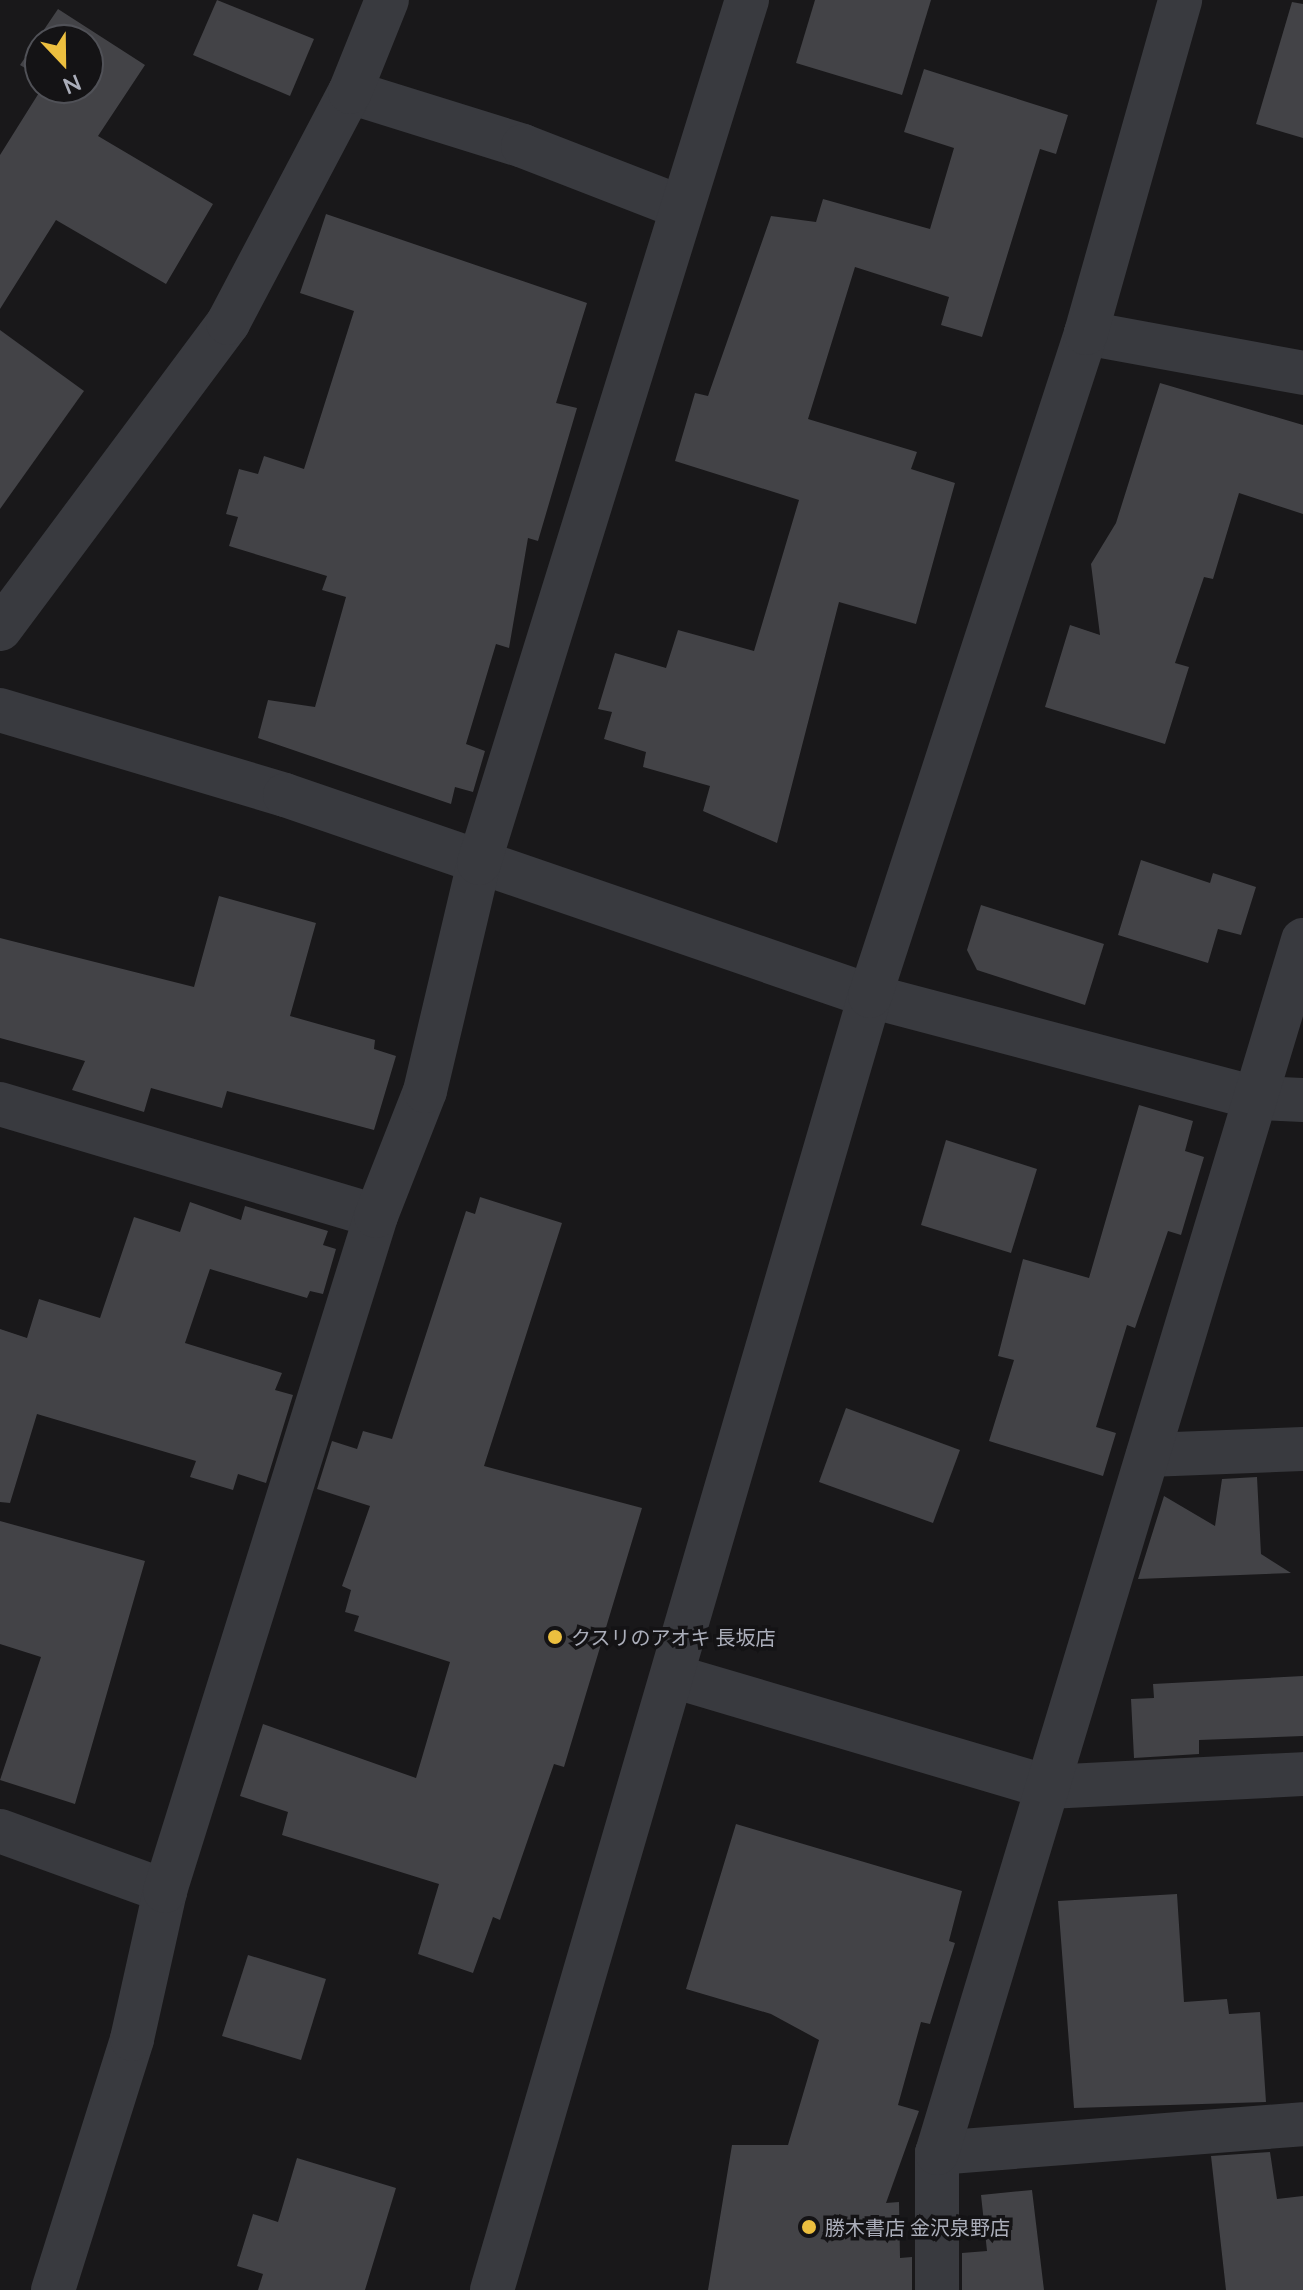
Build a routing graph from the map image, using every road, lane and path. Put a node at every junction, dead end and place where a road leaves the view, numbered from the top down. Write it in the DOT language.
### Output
graph roads {
  1 [pos="387,0"];
  2 [pos="747,0"];
  3 [pos="1180,0"];
  4 [pos="350,92"];
  5 [pos="680,207"];
  6 [pos="1086,333"];
  7 [pos="1303,373"];
  8 [pos="0,629"];
  9 [pos="0,710"];
  10 [pos="479,863"];
  11 [pos="1303,940"];
  12 [pos="870,996"];
  13 [pos="1256,1098"];
  14 [pos="1303,1100"];
  15 [pos="0,1104"];
  16 [pos="376,1216"];
  17 [pos="1303,1449"];
  18 [pos="1148,1455"];
  19 [pos="676,1677"];
  20 [pos="1303,1774"];
  21 [pos="1048,1787"];
  22 [pos="0,1831"];
  23 [pos="165,1891"];
  24 [pos="1303,2124"];
  25 [pos="937,2153"];
  26 [pos="53,2290"];
  27 [pos="492,2290"];
  28 [pos="937,2290"];
  1 -- 4 [label="street"];
  2 -- 5 [label="street"];
  3 -- 6 [label="street"];
  4 -- 5 [label="street"];
  4 -- 8 [label="street"];
  5 -- 10 [label="street"];
  6 -- 7 [label="street"];
  6 -- 12 [label="street"];
  9 -- 10 [label="street"];
  10 -- 12 [label="street"];
  10 -- 16 [label="street"];
  11 -- 13 [label="street"];
  12 -- 13 [label="street"];
  12 -- 19 [label="street"];
  13 -- 14 [label="street"];
  13 -- 18 [label="street"];
  15 -- 16 [label="street"];
  16 -- 23 [label="street"];
  17 -- 18 [label="street"];
  18 -- 21 [label="street"];
  19 -- 21 [label="street"];
  19 -- 27 [label="street"];
  20 -- 21 [label="street"];
  21 -- 25 [label="street"];
  22 -- 23 [label="street"];
  23 -- 26 [label="street"];
  24 -- 25 [label="street"];
  25 -- 28 [label="street"];
}
